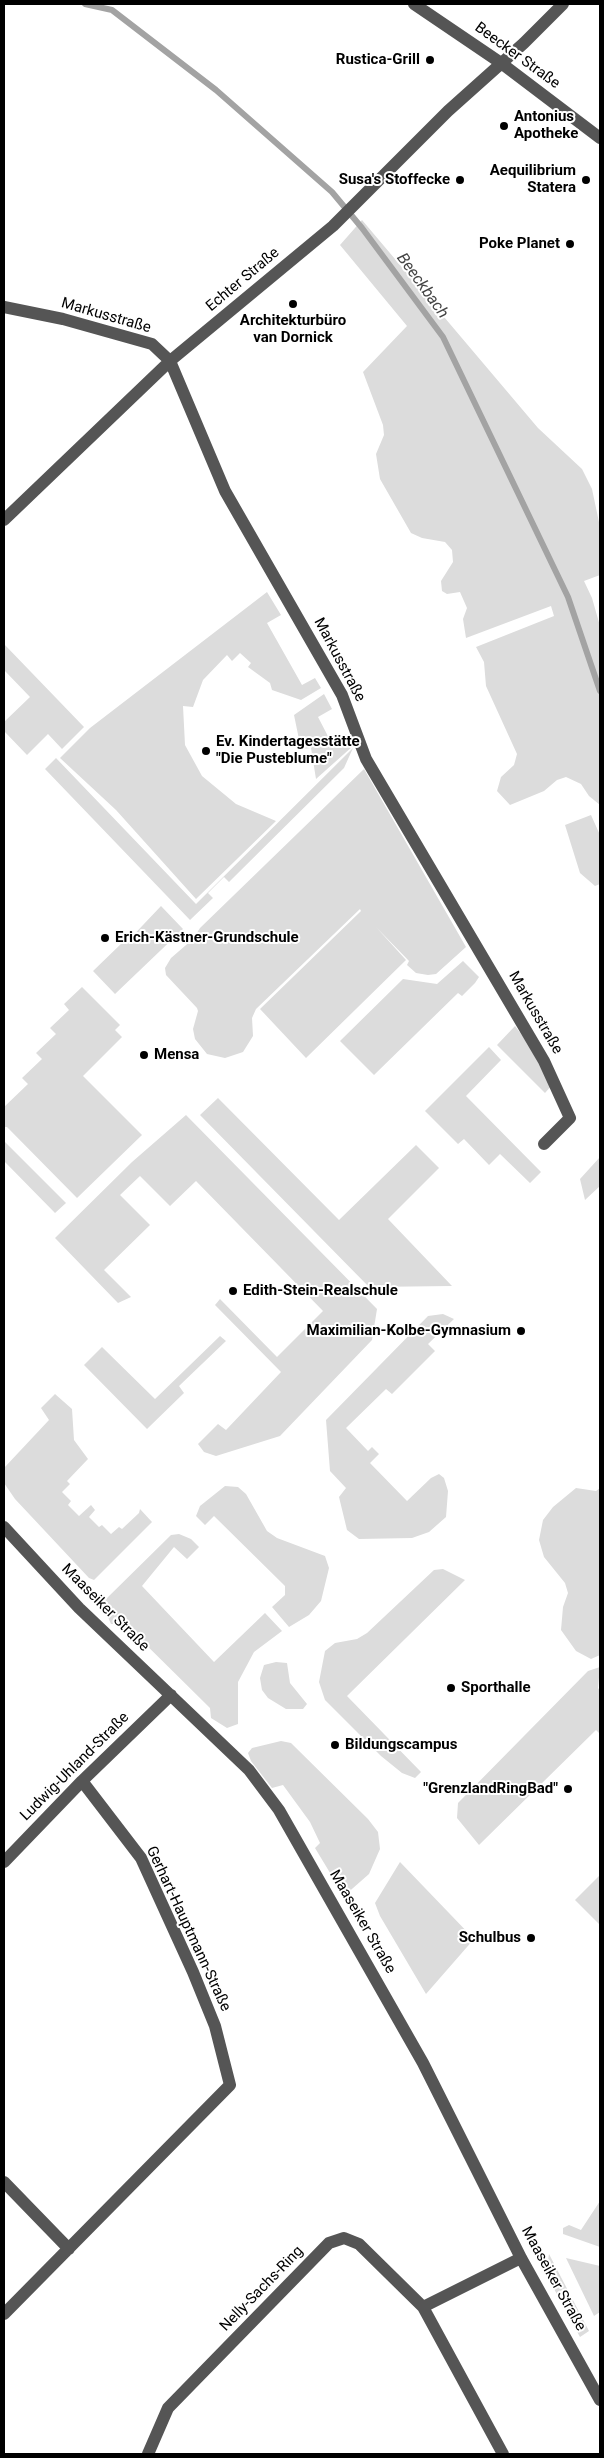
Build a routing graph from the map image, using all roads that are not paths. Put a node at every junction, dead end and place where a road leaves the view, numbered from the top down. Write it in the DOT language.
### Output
graph roads {
  1 [pos="414,4"];
  2 [pos="563,4"];
  3 [pos="501,62"];
  4 [pos="600,138"];
  5 [pos="4,307"];
  6 [pos="170,361"];
  7 [pos="4,520"];
  8 [pos="544,1144"];
  9 [pos="4,1527"];
  10 [pos="171,1695"];
  11 [pos="82,1781"];
  12 [pos="4,1862"];
  13 [pos="4,2182"];
  14 [pos="69,2248"];
  15 [pos="521,2258"];
  16 [pos="423,2307"];
  17 [pos="4,2314"];
  18 [pos="600,2400"];
  19 [pos="148,2454"];
  20 [pos="503,2454"];
  1 -- 3 [label="street, Beecker Straße"];
  2 -- 3 [label="street, Echter Straße"];
  3 -- 4 [label="street, Beecker Straße"];
  3 -- 6 [label="street, Echter Straße"];
  5 -- 6 [label="street, Markusstraße"];
  6 -- 7 [label="street, Echter Straße"];
  6 -- 8 [label="street, Markusstraße"];
  9 -- 10 [label="street, Maaseiker Straße"];
  10 -- 11 [label="street, Ludwig-Uhland-Straße"];
  10 -- 15 [label="street, Maaseiker Straße"];
  11 -- 12 [label="street, Ludwig-Uhland-Straße"];
  11 -- 14 [label="street, Gerhart-Hauptmann-Straße"];
  13 -- 14 [label="street"];
  14 -- 17 [label="street, Gerhart-Hauptmann-Straße"];
  15 -- 16 [label="street"];
  15 -- 18 [label="street, Maaseiker Straße"];
  16 -- 19 [label="street, Nelly-Sachs-Ring"];
  16 -- 20 [label="street, Nelly-Sachs-Ring"];
}
